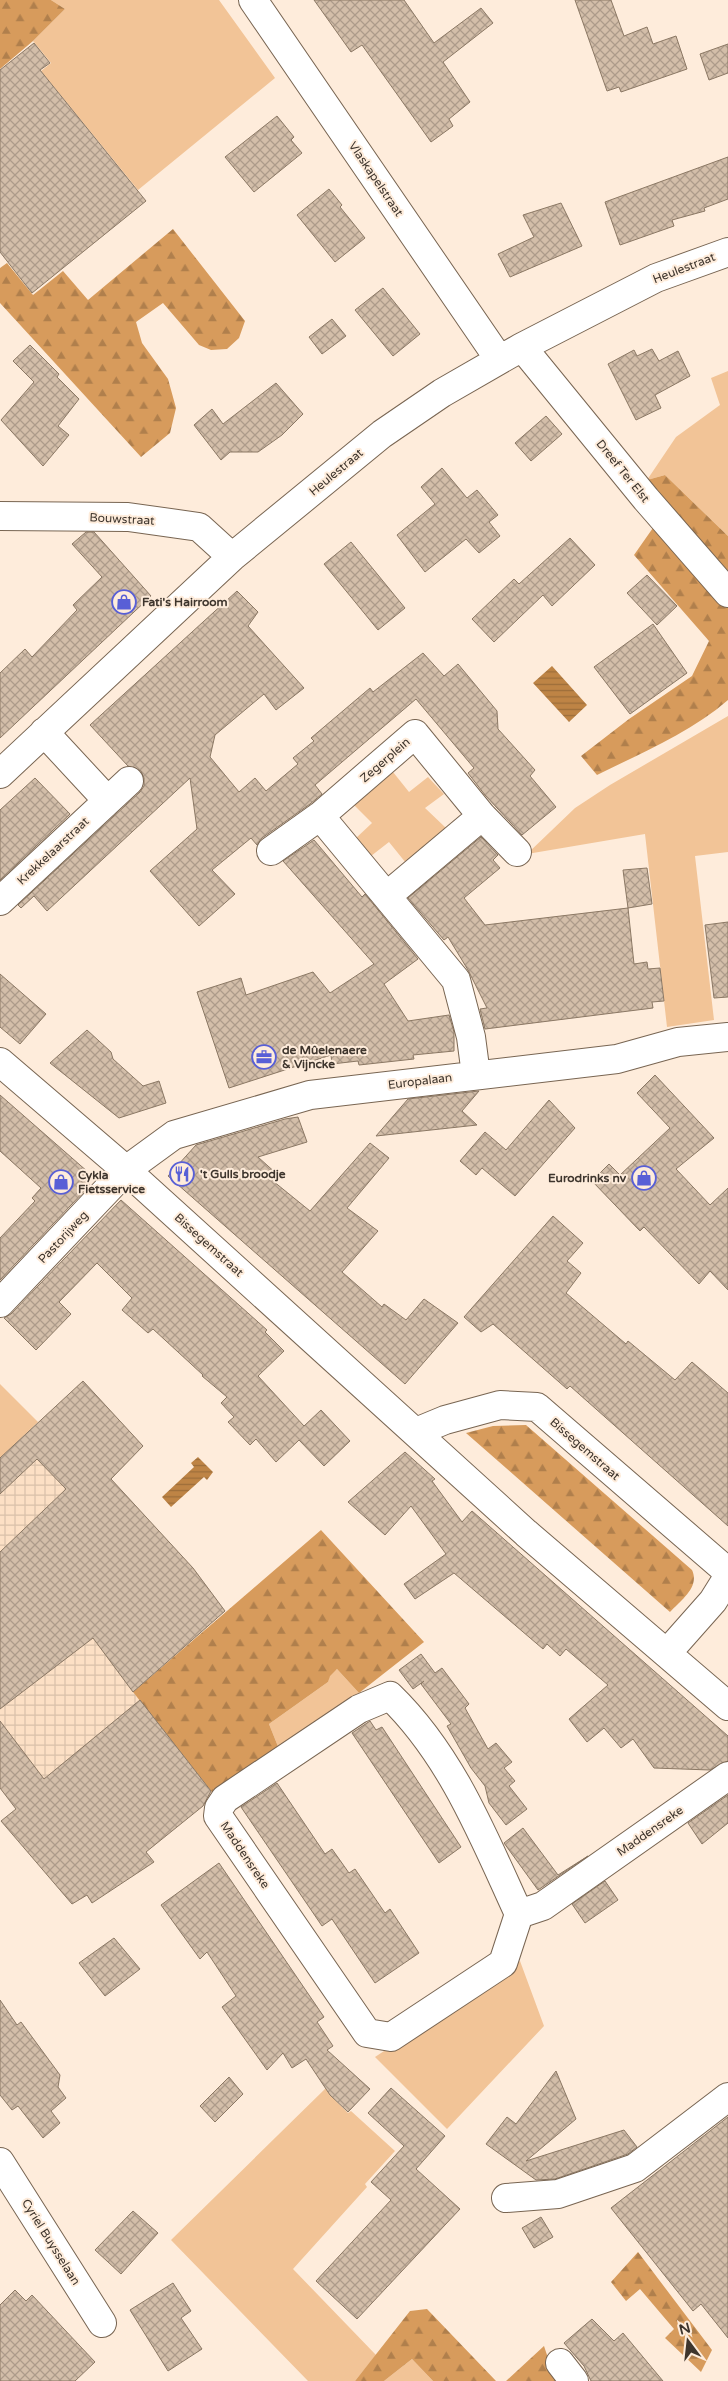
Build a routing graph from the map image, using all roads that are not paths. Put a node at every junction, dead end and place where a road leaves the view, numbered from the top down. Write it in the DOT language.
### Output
graph roads {
  1 [pos="253,0"];
  2 [pos="728,252"];
  3 [pos="511,353"];
  4 [pos="0,516"];
  5 [pos="232,557"];
  6 [pos="728,593"];
  7 [pos="44,732"];
  8 [pos="0,774"];
  9 [pos="129,781"];
  10 [pos="107,800"];
  11 [pos="320,816"];
  12 [pos="482,816"];
  13 [pos="272,852"];
  14 [pos="517,852"];
  15 [pos="388,895"];
  16 [pos="0,901"];
  17 [pos="728,1037"];
  18 [pos="0,1062"];
  19 [pos="476,1075"];
  20 [pos="126,1170"];
  21 [pos="0,1303"];
  22 [pos="416,1432"];
  23 [pos="728,1572"];
  24 [pos="728,1577"];
  25 [pos="667,1653"];
  26 [pos="728,1706"];
  27 [pos="728,1776"];
  28 [pos="519,1914"];
  29 [pos="728,2097"];
  30 [pos="0,2162"];
  31 [pos="506,2198"];
  32 [pos="102,2322"];
  1 -- 3 [label="street, Vlaskapelstraat"];
  2 -- 3 [label="street, Heulestraat"];
  3 -- 5 [label="street, Heulestraat"];
  3 -- 6 [label="street, Dreef Ter Elst"];
  4 -- 5 [label="street, Bouwstraat"];
  5 -- 7 [label="street, Heulestraat"];
  7 -- 8 [label="street, Heulestraat"];
  7 -- 10 [label="street"];
  9 -- 10 [label="street, Krekkelaarstraat"];
  10 -- 16 [label="street, Krekkelaarstraat"];
  11 -- 12 [label="street, Zegerplein"];
  11 -- 13 [label="street, Zegerplein"];
  11 -- 15 [label="street"];
  12 -- 14 [label="street, Zegerplein"];
  12 -- 15 [label="street"];
  15 -- 19 [label="street"];
  17 -- 19 [label="street, Europalaan"];
  18 -- 20 [label="street, Bissegemstraat"];
  19 -- 20 [label="street, Europalaan"];
  20 -- 21 [label="street, Pastorijweg"];
  20 -- 22 [label="street, Bissegemstraat"];
  22 -- 23 [label="street, Bissegemstraat"];
  22 -- 25 [label="street, Bissegemstraat"];
  24 -- 25 [label="street"];
  25 -- 26 [label="street, Bissegemstraat"];
  27 -- 28 [label="street, Maddensreke"];
  28 -- 28 [label="street, Maddensreke"];
  29 -- 31 [label="street"];
  30 -- 32 [label="street, Cyriel Buysselaan"];
}
